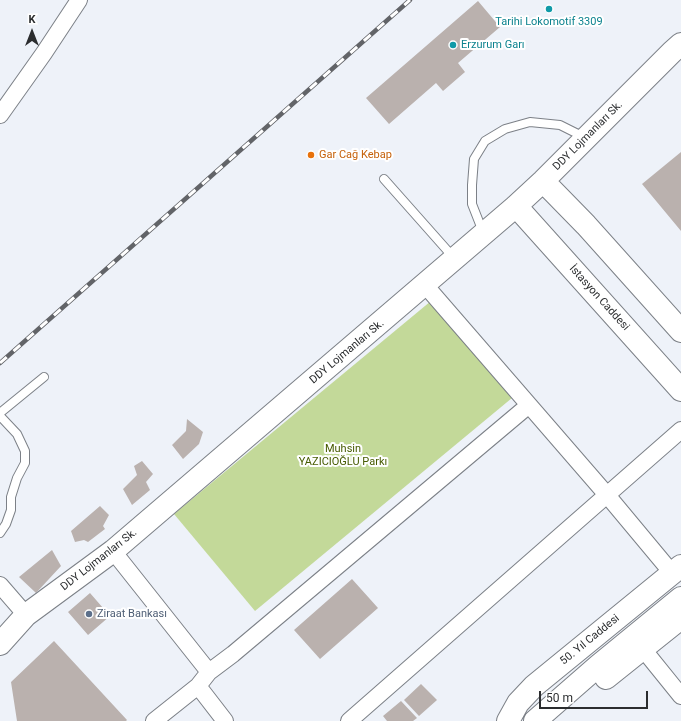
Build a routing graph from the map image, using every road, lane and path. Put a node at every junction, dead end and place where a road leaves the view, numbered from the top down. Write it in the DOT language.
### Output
graph roads {
  1 [pos="79,0"];
  2 [pos="681,44"];
  3 [pos="0,115"];
  4 [pos="586,138"];
  5 [pos="384,179"];
  6 [pos="544,181"];
  7 [pos="516,206"];
  8 [pos="484,234"];
  9 [pos="455,260"];
  10 [pos="425,285"];
  11 [pos="681,331"];
  12 [pos="44,377"];
  13 [pos="681,390"];
  14 [pos="529,405"];
  15 [pos="0,414"];
  16 [pos="681,430"];
  17 [pos="607,495"];
  18 [pos="0,533"];
  19 [pos="113,551"];
  20 [pos="678,575"];
  21 [pos="0,585"];
  22 [pos="681,598"];
  23 [pos="26,615"];
  24 [pos="681,618"];
  25 [pos="0,644"];
  26 [pos="643,649"];
  27 [pos="209,672"];
  28 [pos="198,686"];
  29 [pos="681,696"];
  30 [pos="154,721"];
  31 [pos="225,721"];
  32 [pos="349,721"];
  33 [pos="508,721"];
  34 [pos="514,721"];
  35 [pos="548,721"];
  1 -- 3 [label="street"];
  2 -- 4 [label="street, DDY Lojmanları Sk."];
  4 -- 6 [label="street, DDY Lojmanları Sk."];
  4 -- 8 [label="lane"];
  5 -- 9 [label="lane"];
  6 -- 7 [label="street, DDY Lojmanları Sk."];
  6 -- 11 [label="street"];
  7 -- 8 [label="street, DDY Lojmanları Sk."];
  7 -- 13 [label="street, İstasyon Caddesi"];
  8 -- 9 [label="street, DDY Lojmanları Sk."];
  9 -- 10 [label="street, DDY Lojmanları Sk."];
  10 -- 14 [label="street"];
  10 -- 19 [label="street, DDY Lojmanları Sk."];
  12 -- 15 [label="lane"];
  14 -- 17 [label="street"];
  14 -- 27 [label="street"];
  15 -- 18 [label="lane"];
  16 -- 17 [label="street"];
  17 -- 20 [label="street"];
  17 -- 32 [label="street"];
  19 -- 23 [label="street, DDY Lojmanları Sk."];
  19 -- 27 [label="street"];
  20 -- 33 [label="street, 50. Yıl Caddesi"];
  20 -- 34 [label="street, 50. Yıl Caddesi"];
  21 -- 23 [label="street"];
  22 -- 35 [label="street"];
  23 -- 25 [label="street, DDY Lojmanları Sk."];
  24 -- 26 [label="street"];
  26 -- 29 [label="street"];
  26 -- 35 [label="street"];
  27 -- 28 [label="street"];
  28 -- 30 [label="street"];
  28 -- 31 [label="street"];
}
